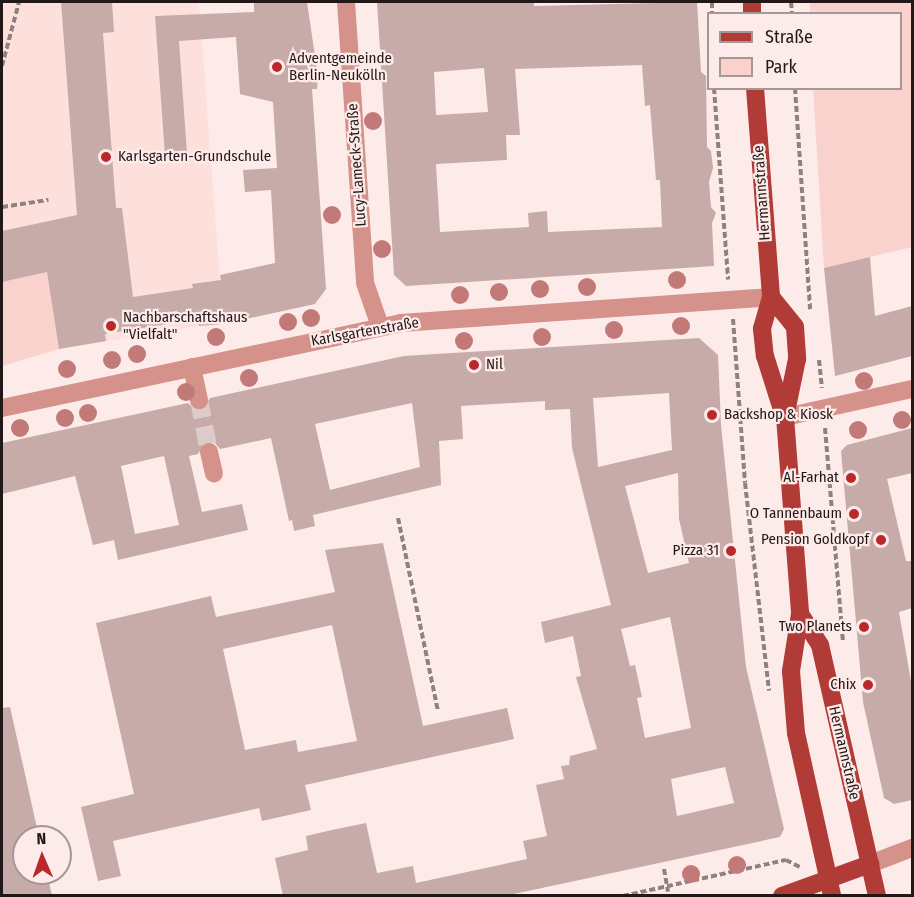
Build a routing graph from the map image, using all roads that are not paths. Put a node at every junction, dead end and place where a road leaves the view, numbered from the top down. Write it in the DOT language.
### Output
graph roads {
  1 [pos="346,2"];
  2 [pos="755,90"];
  3 [pos="771,297"];
  4 [pos="380,326"];
  5 [pos="192,367"];
  6 [pos="912,388"];
  7 [pos="199,400"];
  8 [pos="2,408"];
  9 [pos="785,417"];
  10 [pos="209,452"];
  11 [pos="214,473"];
  12 [pos="800,615"];
  13 [pos="912,848"];
  14 [pos="870,864"];
  15 [pos="830,888"];
  16 [pos="782,896"];
  17 [pos="877,896"];
  1 -- 4 [label="street, Lucy-Lameck-Straße"];
  2 -- 3 [label="main road, Hermannstraße"];
  3 -- 4 [label="street, Karlsgartenstraße"];
  3 -- 9 [label="main road, Hermannstraße"];
  3 -- 9 [label="main road, Hermannstraße"];
  4 -- 5 [label="street, Karlsgartenstraße"];
  5 -- 7 [label="street"];
  5 -- 8 [label="street, Karlsgartenstraße"];
  6 -- 9 [label="street"];
  9 -- 12 [label="main road, Hermannstraße"];
  10 -- 11 [label="street"];
  12 -- 14 [label="main road, Hermannstraße"];
  12 -- 15 [label="main road, Hermannstraße"];
  13 -- 14 [label="street"];
  14 -- 15 [label="main road"];
  14 -- 17 [label="main road, Hermannstraße"];
  15 -- 16 [label="main road"];
}
